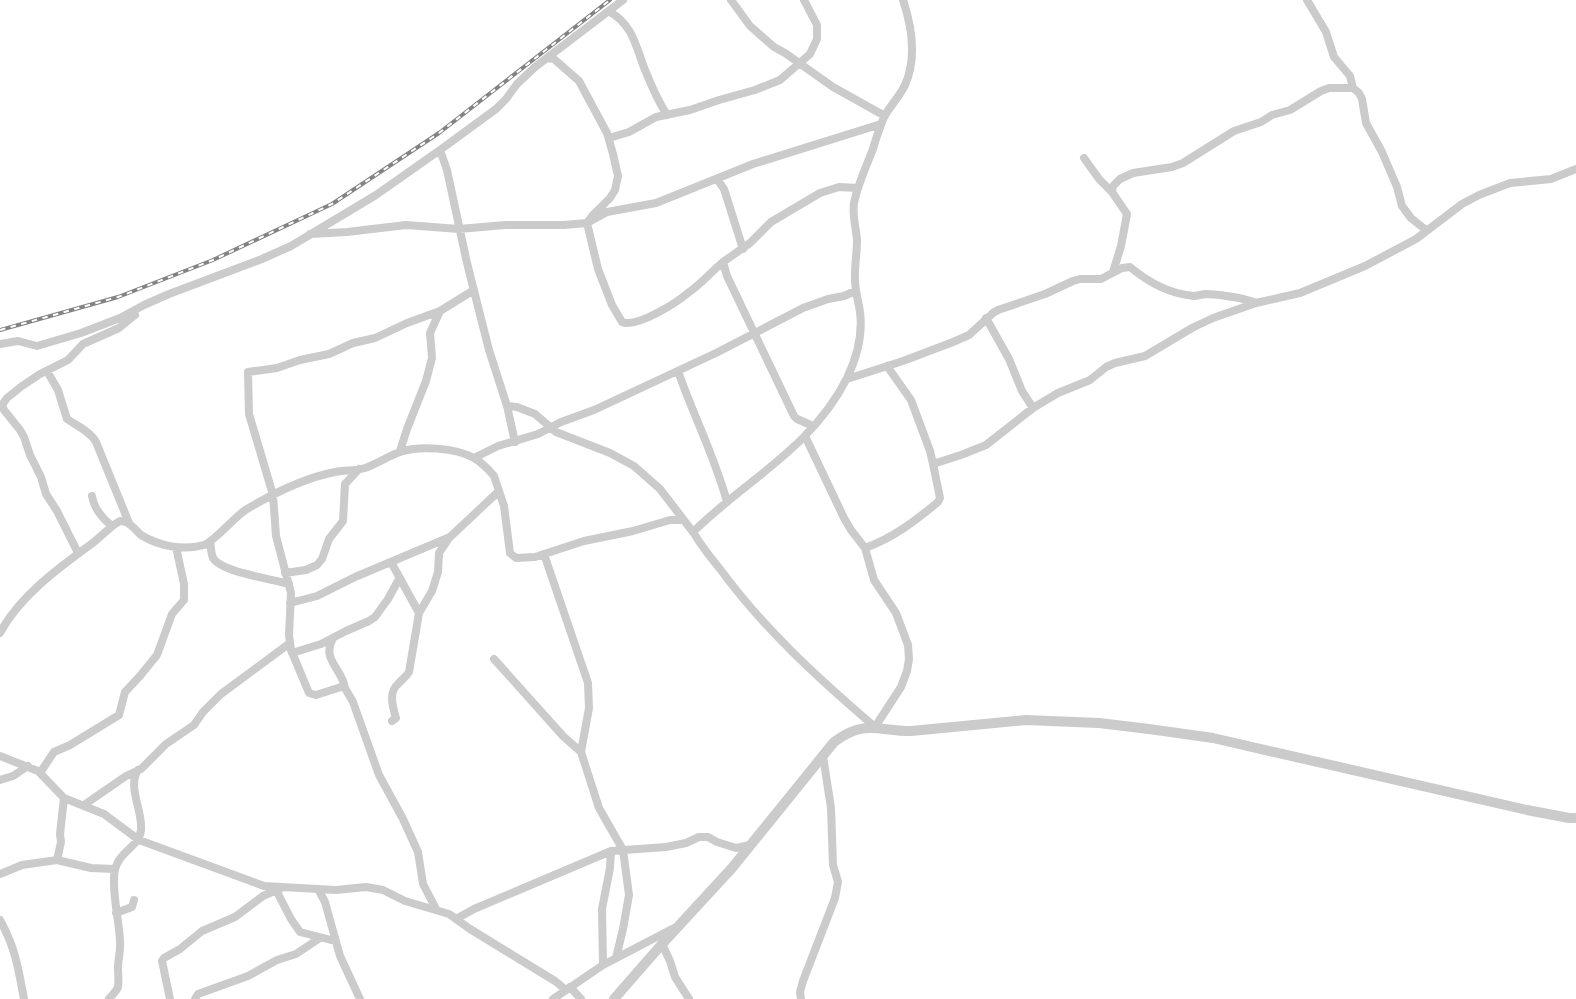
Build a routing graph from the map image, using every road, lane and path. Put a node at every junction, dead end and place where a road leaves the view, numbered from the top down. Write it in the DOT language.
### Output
graph roads {
  1 [pos="623,0"];
  2 [pos="731,0"];
  3 [pos="804,0"];
  4 [pos="903,0"];
  5 [pos="1307,0"];
  6 [pos="610,12"];
  7 [pos="547,58"];
  8 [pos="800,63"];
  9 [pos="1353,88"];
  10 [pos="667,115"];
  11 [pos="885,116"];
  12 [pos="881,124"];
  13 [pos="609,138"];
  14 [pos="440,150"];
  15 [pos="1084,158"];
  16 [pos="1576,169"];
  17 [pos="716,179"];
  18 [pos="858,188"];
  19 [pos="1112,192"];
  20 [pos="587,223"];
  21 [pos="460,229"];
  22 [pos="1426,230"];
  23 [pos="310,234"];
  24 [pos="743,249"];
  25 [pos="723,262"];
  26 [pos="1113,272"];
  27 [pos="474,290"];
  28 [pos="856,292"];
  29 [pos="1256,303"];
  30 [pos="141,307"];
  31 [pos="440,311"];
  32 [pos="986,318"];
  33 [pos="754,332"];
  34 [pos="0,344"];
  35 [pos="887,366"];
  36 [pos="47,371"];
  37 [pos="678,371"];
  38 [pos="847,379"];
  39 [pos="507,406"];
  40 [pos="1033,408"];
  41 [pos="813,426"];
  42 [pos="551,427"];
  43 [pos="805,436"];
  44 [pos="515,442"];
  45 [pos="400,451"];
  46 [pos="474,458"];
  47 [pos="933,464"];
  48 [pos="359,469"];
  49 [pos="499,492"];
  50 [pos="272,495"];
  51 [pos="92,496"];
  52 [pos="727,502"];
  53 [pos="683,520"];
  54 [pos="129,523"];
  55 [pos="112,526"];
  56 [pos="693,532"];
  57 [pos="450,537"];
  58 [pos="210,542"];
  59 [pos="176,547"];
  60 [pos="865,548"];
  61 [pos="78,553"];
  62 [pos="544,554"];
  63 [pos="391,562"];
  64 [pos="285,573"];
  65 [pos="399,579"];
  66 [pos="288,584"];
  67 [pos="290,603"];
  68 [pos="419,613"];
  69 [pos="3,620"];
  70 [pos="0,633"];
  71 [pos="332,638"];
  72 [pos="290,644"];
  73 [pos="292,653"];
  74 [pos="494,659"];
  75 [pos="345,688"];
  76 [pos="392,721"];
  77 [pos="875,727"];
  78 [pos="581,752"];
  79 [pos="0,756"];
  80 [pos="823,756"];
  81 [pos="28,766"];
  82 [pos="138,770"];
  83 [pos="40,773"];
  84 [pos="0,780"];
  85 [pos="64,798"];
  86 [pos="84,805"];
  87 [pos="1576,818"];
  88 [pos="139,840"];
  89 [pos="750,845"];
  90 [pos="623,850"];
  91 [pos="611,851"];
  92 [pos="57,860"];
  93 [pos="114,869"];
  94 [pos="0,874"];
  95 [pos="279,889"];
  96 [pos="318,889"];
  97 [pos="134,900"];
  98 [pos="436,909"];
  99 [pos="116,913"];
  100 [pos="687,918"];
  101 [pos="456,919"];
  102 [pos="0,920"];
  103 [pos="320,938"];
  104 [pos="335,941"];
  105 [pos="662,944"];
  106 [pos="616,958"];
  107 [pos="603,966"];
  108 [pos="568,989"];
  109 [pos="24,999"];
  110 [pos="109,999"];
  111 [pos="170,999"];
  112 [pos="194,999"];
  113 [pos="360,999"];
  114 [pos="553,999"];
  115 [pos="582,999"];
  116 [pos="614,999"];
  117 [pos="689,999"];
  118 [pos="801,999"];
  1 -- 6 [label="street"];
  2 -- 8 [label="street"];
  3 -- 8 [label="street"];
  4 -- 11 [label="street"];
  5 -- 9 [label="street"];
  6 -- 7 [label="street"];
  6 -- 10 [label="street"];
  7 -- 13 [label="street"];
  7 -- 14 [label="street"];
  8 -- 10 [label="street"];
  8 -- 11 [label="street"];
  9 -- 19 [label="street"];
  9 -- 22 [label="street"];
  10 -- 13 [label="street"];
  11 -- 12 [label="street"];
  12 -- 17 [label="street"];
  12 -- 18 [label="street"];
  13 -- 20 [label="street"];
  14 -- 21 [label="street"];
  14 -- 23 [label="street"];
  15 -- 19 [label="street"];
  16 -- 22 [label="street"];
  17 -- 20 [label="street"];
  17 -- 24 [label="street"];
  18 -- 24 [label="street"];
  18 -- 28 [label="street"];
  19 -- 26 [label="street"];
  20 -- 21 [label="street"];
  20 -- 25 [label="street"];
  21 -- 23 [label="street"];
  21 -- 27 [label="street"];
  22 -- 29 [label="street"];
  23 -- 30 [label="street"];
  24 -- 25 [label="street"];
  25 -- 33 [label="street"];
  26 -- 29 [label="street"];
  26 -- 32 [label="street"];
  27 -- 31 [label="street"];
  27 -- 39 [label="street"];
  28 -- 33 [label="street"];
  28 -- 38 [label="street"];
  29 -- 40 [label="street"];
  30 -- 34 [label="street"];
  30 -- 36 [label="street"];
  31 -- 45 [label="street"];
  31 -- 50 [label="street"];
  32 -- 35 [label="street"];
  32 -- 40 [label="street"];
  33 -- 37 [label="street"];
  33 -- 41 [label="street"];
  35 -- 38 [label="street"];
  35 -- 47 [label="street"];
  36 -- 54 [label="street"];
  36 -- 61 [label="street"];
  37 -- 42 [label="street"];
  37 -- 52 [label="street"];
  38 -- 41 [label="street"];
  39 -- 42 [label="street"];
  39 -- 44 [label="street"];
  40 -- 47 [label="street"];
  41 -- 43 [label="street"];
  42 -- 44 [label="street"];
  42 -- 53 [label="street"];
  43 -- 52 [label="street"];
  43 -- 60 [label="street"];
  44 -- 46 [label="street"];
  45 -- 46 [label="street"];
  45 -- 48 [label="street"];
  46 -- 49 [label="street"];
  47 -- 60 [label="street"];
  48 -- 50 [label="street"];
  48 -- 64 [label="street"];
  49 -- 57 [label="street"];
  49 -- 62 [label="street"];
  50 -- 58 [label="street"];
  50 -- 64 [label="street"];
  51 -- 55 [label="street"];
  52 -- 56 [label="street"];
  53 -- 56 [label="street"];
  53 -- 62 [label="street"];
  54 -- 55 [label="street"];
  54 -- 59 [label="street"];
  55 -- 61 [label="street"];
  56 -- 77 [label="street"];
  57 -- 63 [label="street"];
  57 -- 68 [label="street"];
  58 -- 59 [label="street"];
  58 -- 66 [label="street"];
  59 -- 83 [label="street"];
  60 -- 77 [label="street"];
  61 -- 69 [label="street"];
  62 -- 78 [label="street"];
  63 -- 65 [label="street"];
  63 -- 67 [label="street"];
  64 -- 66 [label="street"];
  65 -- 68 [label="street"];
  65 -- 71 [label="street"];
  66 -- 67 [label="street"];
  67 -- 72 [label="street"];
  68 -- 76 [label="street"];
  69 -- 70 [label="street"];
  71 -- 73 [label="street"];
  71 -- 75 [label="street"];
  72 -- 73 [label="street"];
  72 -- 82 [label="street"];
  73 -- 75 [label="street"];
  74 -- 78 [label="street"];
  75 -- 98 [label="street"];
  77 -- 80 [label="street"];
  77 -- 87 [label="street"];
  78 -- 90 [label="street"];
  79 -- 81 [label="street"];
  80 -- 89 [label="street"];
  80 -- 118 [label="street"];
  81 -- 83 [label="street"];
  81 -- 84 [label="street"];
  82 -- 86 [label="street"];
  82 -- 88 [label="street"];
  83 -- 85 [label="street"];
  85 -- 86 [label="street"];
  85 -- 92 [label="street"];
  86 -- 88 [label="street"];
  88 -- 93 [label="street"];
  88 -- 95 [label="street"];
  89 -- 90 [label="street"];
  89 -- 100 [label="street"];
  90 -- 91 [label="street"];
  90 -- 106 [label="street"];
  91 -- 101 [label="street"];
  91 -- 107 [label="street"];
  92 -- 93 [label="street"];
  92 -- 94 [label="street"];
  93 -- 99 [label="street"];
  95 -- 96 [label="street"];
  95 -- 103 [label="street"];
  95 -- 111 [label="street"];
  96 -- 98 [label="street"];
  96 -- 104 [label="street"];
  97 -- 99 [label="street"];
  98 -- 101 [label="street"];
  99 -- 110 [label="street"];
  100 -- 105 [label="street"];
  100 -- 106 [label="street"];
  101 -- 108 [label="street"];
  102 -- 109 [label="street"];
  103 -- 104 [label="street"];
  103 -- 112 [label="street"];
  104 -- 113 [label="street"];
  105 -- 116 [label="street"];
  105 -- 117 [label="street"];
  106 -- 107 [label="street"];
  107 -- 108 [label="street"];
  108 -- 114 [label="street"];
  108 -- 115 [label="street"];
}
